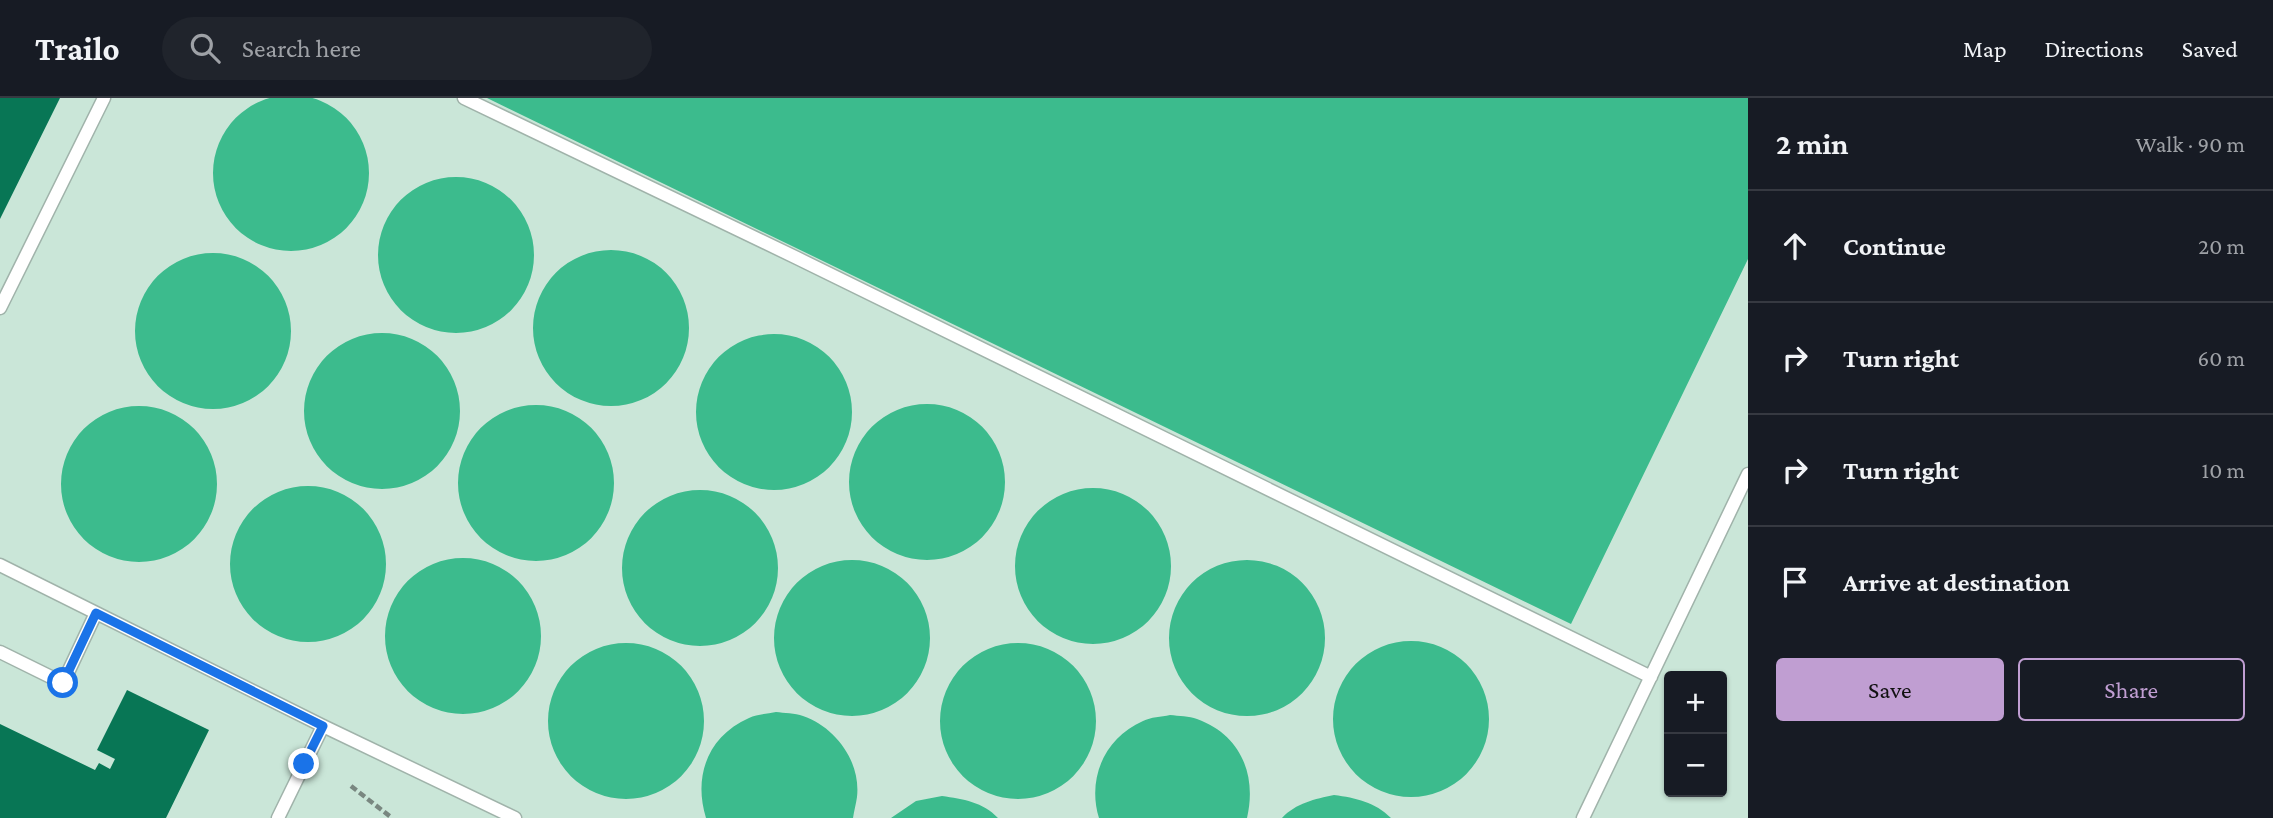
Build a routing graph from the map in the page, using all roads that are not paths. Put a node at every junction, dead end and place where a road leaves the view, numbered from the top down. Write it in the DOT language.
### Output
graph roads {
  1 [pos="104,98"];
  2 [pos="464,98"];
  3 [pos="0,308"];
  4 [pos="1748,474"];
  5 [pos="0,565"];
  6 [pos="96,613"];
  7 [pos="0,652"];
  8 [pos="1651,677"];
  9 [pos="323,726"];
  10 [pos="499,814"];
  11 [pos="278,818"];
  12 [pos="515,818"];
  13 [pos="1583,818"];
  1 -- 3 [label="lane"];
  2 -- 8 [label="lane"];
  4 -- 8 [label="lane"];
  5 -- 6 [label="lane"];
  6 -- 7 [label="lane"];
  6 -- 9 [label="lane"];
  8 -- 13 [label="lane"];
  9 -- 10 [label="lane"];
  9 -- 11 [label="lane"];
  10 -- 12 [label="lane"];
}
